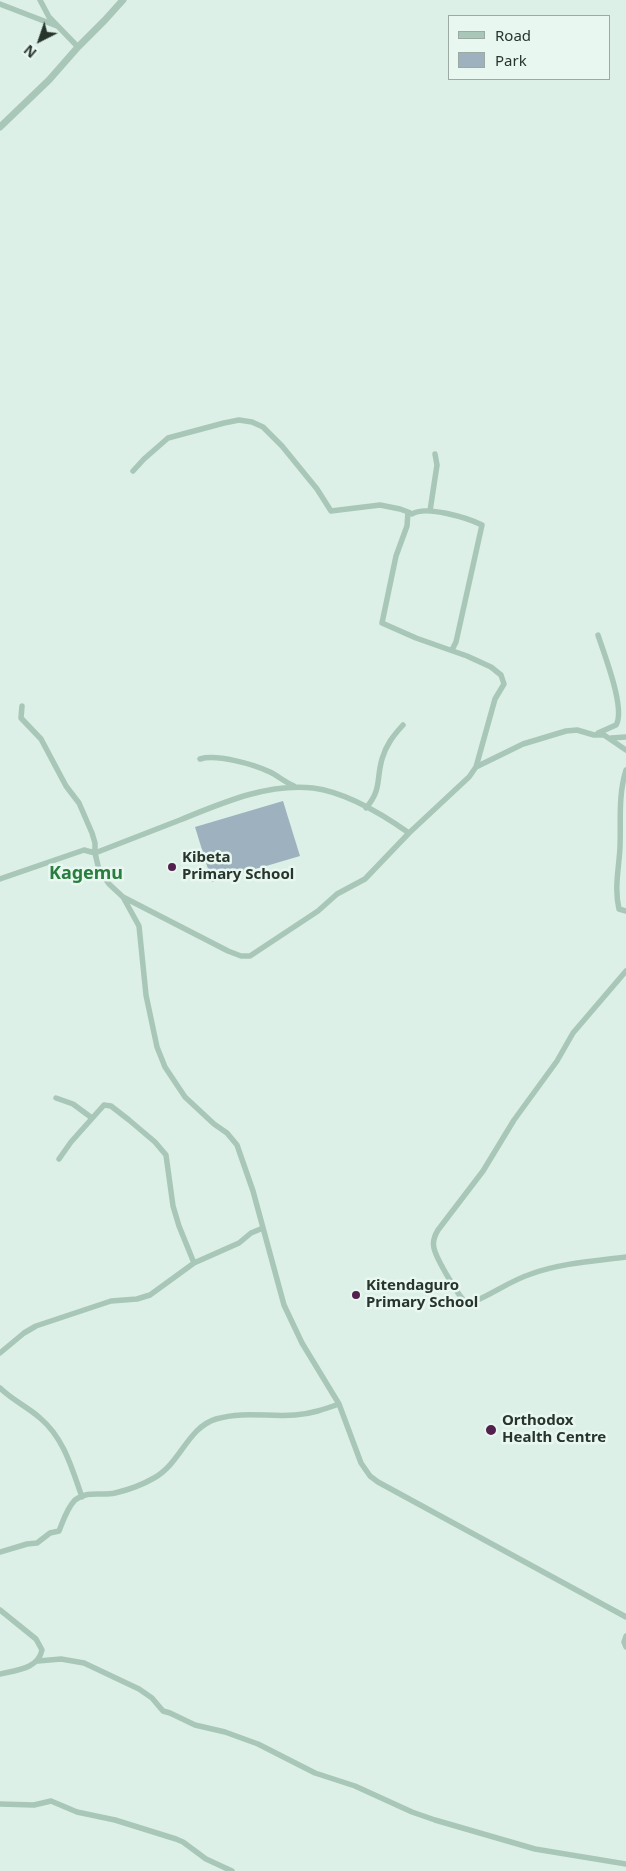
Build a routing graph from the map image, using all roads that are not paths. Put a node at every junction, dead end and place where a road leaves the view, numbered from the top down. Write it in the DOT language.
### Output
graph roads {
  1 [pos="40,0"];
  2 [pos="123,0"];
  3 [pos="0,4"];
  4 [pos="57,26"];
  5 [pos="78,46"];
  6 [pos="0,128"];
  7 [pos="435,454"];
  8 [pos="133,472"];
  9 [pos="430,511"];
  10 [pos="408,512"];
  11 [pos="598,635"];
  12 [pos="452,650"];
  13 [pos="22,706"];
  14 [pos="403,725"];
  15 [pos="594,735"];
  16 [pos="626,737"];
  17 [pos="610,738"];
  18 [pos="626,750"];
  19 [pos="200,759"];
  20 [pos="476,766"];
  21 [pos="626,770"];
  22 [pos="295,787"];
  23 [pos="366,808"];
  24 [pos="408,833"];
  25 [pos="95,853"];
  26 [pos="0,879"];
  27 [pos="123,897"];
  28 [pos="626,911"];
  29 [pos="626,971"];
  30 [pos="56,1098"];
  31 [pos="92,1118"];
  32 [pos="60,1159"];
  33 [pos="263,1228"];
  34 [pos="626,1257"];
  35 [pos="194,1263"];
  36 [pos="0,1353"];
  37 [pos="0,1388"];
  38 [pos="340,1404"];
  39 [pos="82,1497"];
  40 [pos="0,1552"];
  41 [pos="0,1610"];
  42 [pos="626,1618"];
  43 [pos="626,1636"];
  44 [pos="626,1647"];
  45 [pos="38,1661"];
  46 [pos="0,1674"];
  47 [pos="0,1804"];
  48 [pos="626,1864"];
  49 [pos="232,1871"];
  1 -- 4 [label="street"];
  2 -- 5 [label="street"];
  3 -- 4 [label="street"];
  4 -- 5 [label="street"];
  5 -- 6 [label="street"];
  7 -- 9 [label="street"];
  8 -- 10 [label="street"];
  9 -- 10 [label="street"];
  9 -- 12 [label="street"];
  10 -- 12 [label="street"];
  11 -- 15 [label="street"];
  12 -- 20 [label="street"];
  13 -- 25 [label="street"];
  14 -- 23 [label="street"];
  15 -- 17 [label="street"];
  15 -- 20 [label="street"];
  16 -- 17 [label="street"];
  17 -- 18 [label="street"];
  19 -- 22 [label="street"];
  20 -- 24 [label="street"];
  21 -- 28 [label="street"];
  22 -- 23 [label="street"];
  22 -- 25 [label="street"];
  23 -- 24 [label="street"];
  24 -- 27 [label="street"];
  25 -- 26 [label="street"];
  25 -- 27 [label="street"];
  27 -- 33 [label="street"];
  29 -- 34 [label="street"];
  30 -- 31 [label="street"];
  31 -- 32 [label="street"];
  31 -- 35 [label="street"];
  33 -- 35 [label="street"];
  33 -- 38 [label="street"];
  35 -- 36 [label="street"];
  37 -- 39 [label="street"];
  38 -- 39 [label="street"];
  38 -- 42 [label="street"];
  39 -- 40 [label="street"];
  41 -- 45 [label="street"];
  43 -- 44 [label="street"];
  45 -- 46 [label="street"];
  45 -- 48 [label="street"];
  47 -- 49 [label="street"];
}
